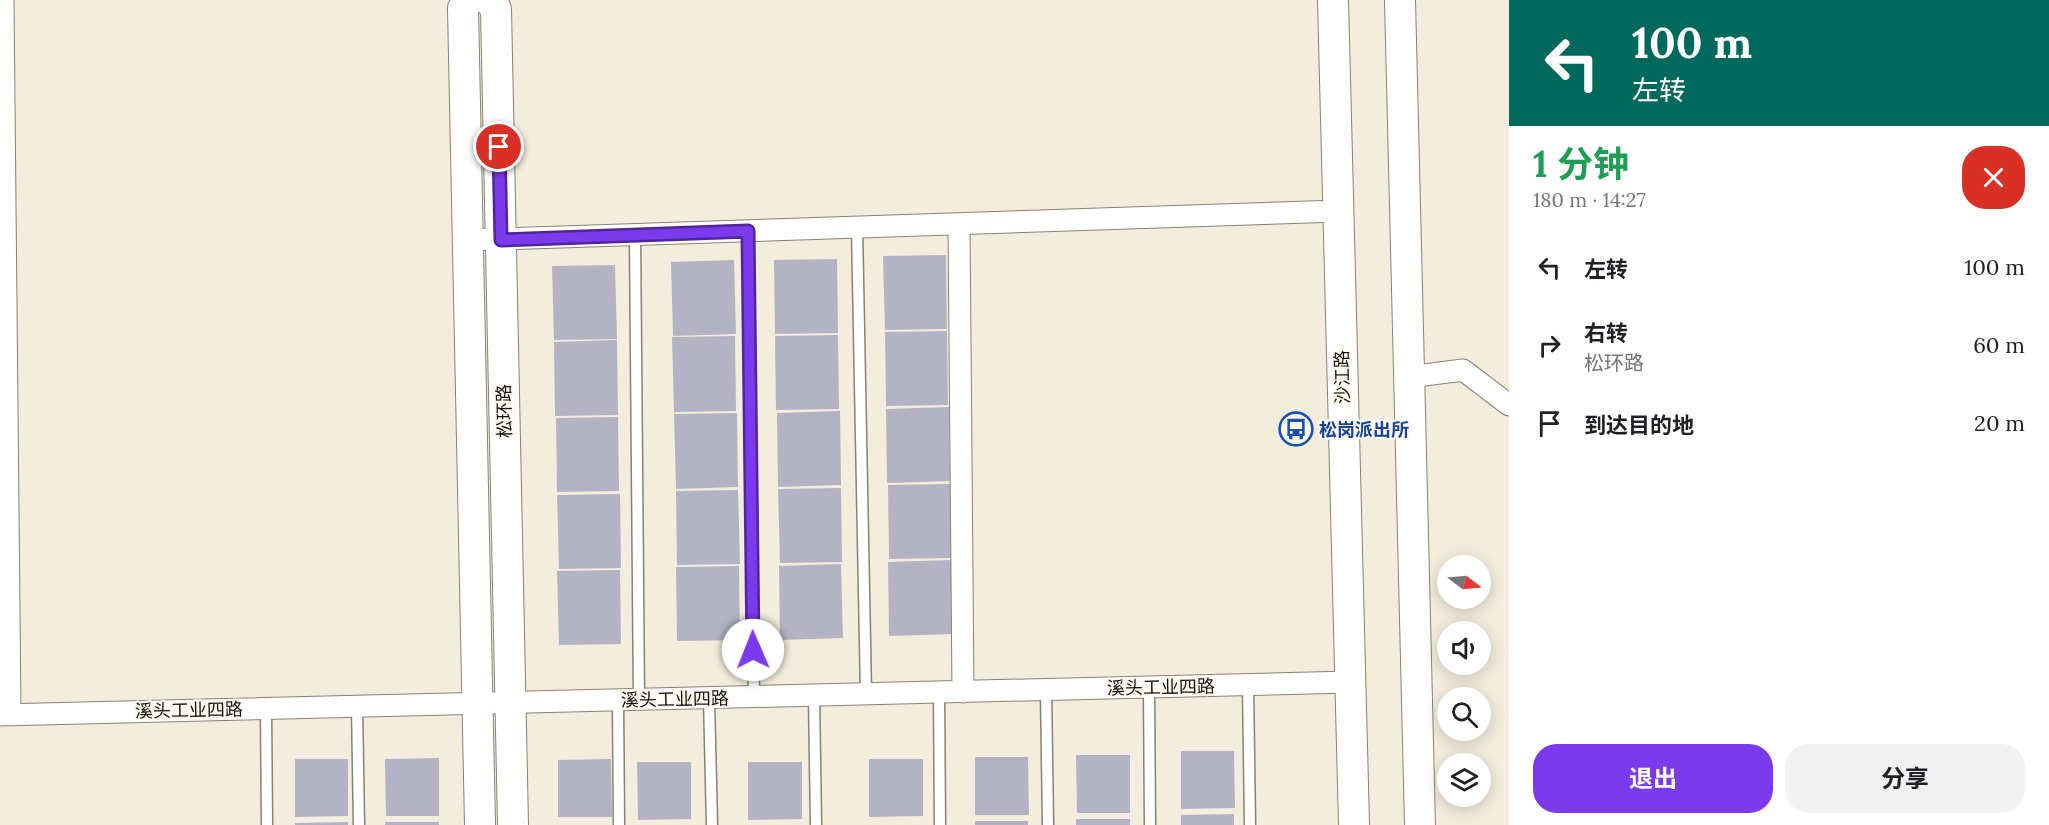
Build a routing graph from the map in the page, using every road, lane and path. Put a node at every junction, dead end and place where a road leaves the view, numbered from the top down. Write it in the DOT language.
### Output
graph roads {
  1 [pos="3,0"];
  2 [pos="468,0"];
  3 [pos="489,0"];
  4 [pos="1334,0"];
  5 [pos="1400,0"];
  6 [pos="1339,211"];
  7 [pos="959,224"];
  8 [pos="858,227"];
  9 [pos="748,231"];
  10 [pos="635,235"];
  11 [pos="468,240"];
  12 [pos="501,240"];
  13 [pos="1409,377"];
  14 [pos="1509,405"];
  15 [pos="1350,682"];
  16 [pos="1248,685"];
  17 [pos="1149,687"];
  18 [pos="1046,690"];
  19 [pos="939,692"];
  20 [pos="963,692"];
  21 [pos="866,694"];
  22 [pos="814,695"];
  23 [pos="753,697"];
  24 [pos="710,698"];
  25 [pos="639,699"];
  26 [pos="618,700"];
  27 [pos="478,703"];
  28 [pos="510,703"];
  29 [pos="357,706"];
  30 [pos="266,708"];
  31 [pos="5,715"];
  32 [pos="267,825"];
  33 [pos="359,825"];
  34 [pos="480,825"];
  35 [pos="513,825"];
  36 [pos="619,825"];
  37 [pos="712,825"];
  38 [pos="816,825"];
  39 [pos="940,825"];
  40 [pos="1048,825"];
  41 [pos="1150,825"];
  42 [pos="1250,825"];
  43 [pos="1354,825"];
  44 [pos="1420,825"];
  1 -- 31 [label="street"];
  2 -- 11 [label="street, 松环路"];
  3 -- 12 [label="street, 松环路"];
  4 -- 6 [label="street, 沙江路"];
  5 -- 13 [label="street"];
  6 -- 7 [label="street"];
  6 -- 15 [label="street, 沙江路"];
  7 -- 8 [label="street"];
  7 -- 20 [label="street"];
  8 -- 9 [label="street"];
  8 -- 21 [label="lane"];
  9 -- 10 [label="street"];
  9 -- 23 [label="lane"];
  10 -- 12 [label="street"];
  10 -- 25 [label="lane"];
  11 -- 12 [label="street"];
  11 -- 27 [label="street, 松环路"];
  12 -- 28 [label="street, 松环路"];
  13 -- 14 [label="street"];
  13 -- 44 [label="street"];
  15 -- 16 [label="street, 溪头工业四路"];
  15 -- 43 [label="street, 沙江路"];
  16 -- 17 [label="street, 溪头工业四路"];
  16 -- 42 [label="lane"];
  17 -- 18 [label="street, 溪头工业四路"];
  17 -- 41 [label="lane"];
  18 -- 20 [label="street, 溪头工业四路"];
  18 -- 40 [label="lane"];
  19 -- 20 [label="street, 溪头工业四路"];
  19 -- 21 [label="street, 溪头工业四路"];
  19 -- 39 [label="lane"];
  21 -- 22 [label="street, 溪头工业四路"];
  22 -- 23 [label="street, 溪头工业四路"];
  22 -- 38 [label="lane"];
  23 -- 24 [label="street, 溪头工业四路"];
  24 -- 25 [label="street, 溪头工业四路"];
  24 -- 37 [label="lane"];
  25 -- 26 [label="street, 溪头工业四路"];
  26 -- 28 [label="street, 溪头工业四路"];
  26 -- 36 [label="lane"];
  27 -- 28 [label="street, 溪头工业四路"];
  27 -- 29 [label="street, 溪头工业四路"];
  27 -- 34 [label="street, 松环路"];
  28 -- 35 [label="street, 松环路"];
  29 -- 30 [label="street, 溪头工业四路"];
  29 -- 33 [label="lane"];
  30 -- 31 [label="street, 溪头工业四路"];
  30 -- 32 [label="lane"];
}
